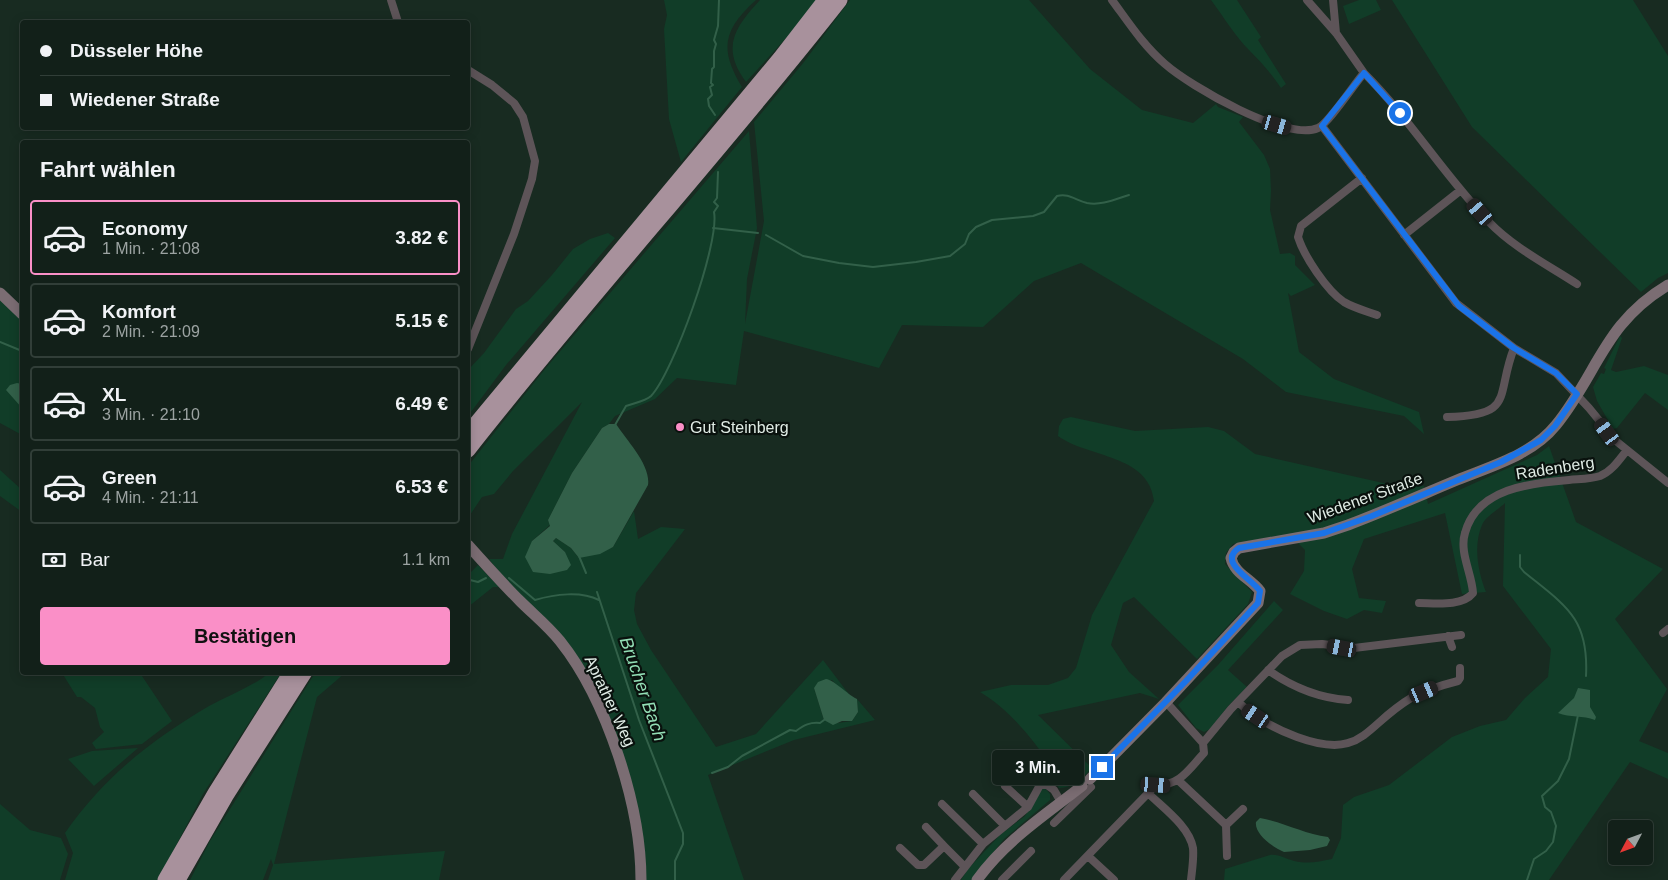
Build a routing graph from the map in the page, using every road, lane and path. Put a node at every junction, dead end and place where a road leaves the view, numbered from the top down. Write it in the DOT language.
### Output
graph roads {
  1 [pos="391,0"];
  2 [pos="826,0"];
  3 [pos="840,0"];
  4 [pos="1112,0"];
  5 [pos="1319,0"];
  6 [pos="1333,0"];
  7 [pos="1309,1"];
  8 [pos="397,20"];
  9 [pos="1336,32"];
  10 [pos="784,62"];
  11 [pos="470,71"];
  12 [pos="1364,73"];
  13 [pos="1322,126"];
  14 [pos="1362,178"];
  15 [pos="1461,190"];
  16 [pos="1404,235"];
  17 [pos="1577,284"];
  18 [pos="1668,285"];
  19 [pos="0,292"];
  20 [pos="20,312"];
  21 [pos="1377,315"];
  22 [pos="470,344"];
  23 [pos="1514,348"];
  24 [pos="1577,394"];
  25 [pos="1447,417"];
  26 [pos="470,441"];
  27 [pos="1627,450"];
  28 [pos="1668,483"];
  29 [pos="470,547"];
  30 [pos="1419,603"];
  31 [pos="1461,635"];
  32 [pos="1448,636"];
  33 [pos="1452,647"];
  34 [pos="1460,668"];
  35 [pos="1268,670"];
  36 [pos="289,675"];
  37 [pos="303,675"];
  38 [pos="1348,700"];
  39 [pos="1166,702"];
  40 [pos="1238,702"];
  41 [pos="1203,743"];
  42 [pos="1179,781"];
  43 [pos="1006,786"];
  44 [pos="1087,787"];
  45 [pos="1148,793"];
  46 [pos="973,794"];
  47 [pos="1061,802"];
  48 [pos="942,804"];
  49 [pos="1028,807"];
  50 [pos="1243,809"];
  51 [pos="1054,823"];
  52 [pos="1226,825"];
  53 [pos="1005,826"];
  54 [pos="926,827"];
  55 [pos="983,844"];
  56 [pos="944,846"];
  57 [pos="900,848"];
  58 [pos="1031,851"];
  59 [pos="1088,856"];
  60 [pos="1227,856"];
  61 [pos="964,866"];
  62 [pos="165,880"];
  63 [pos="178,880"];
  64 [pos="641,880"];
  65 [pos="955,880"];
  66 [pos="978,880"];
  67 [pos="1002,880"];
  68 [pos="1064,880"];
  69 [pos="1114,880"];
  70 [pos="1191,880"];
  1 -- 8 [label="street"];
  2 -- 10 [label="highway"];
  3 -- 10 [label="highway"];
  4 -- 13 [label="street"];
  5 -- 7 [label="street"];
  6 -- 9 [label="street"];
  7 -- 9 [label="street"];
  9 -- 12 [label="street"];
  10 -- 26 [label="highway"];
  11 -- 22 [label="street"];
  12 -- 13 [label="street"];
  12 -- 15 [label="street"];
  13 -- 14 [label="street"];
  14 -- 16 [label="street"];
  14 -- 21 [label="street"];
  15 -- 16 [label="street"];
  15 -- 17 [label="street"];
  16 -- 23 [label="street"];
  18 -- 24 [label="main road, Wiedener Straße"];
  19 -- 20 [label="main road"];
  23 -- 24 [label="street"];
  23 -- 25 [label="street"];
  24 -- 27 [label="street"];
  24 -- 39 [label="main road, Wiedener Straße"];
  27 -- 28 [label="street"];
  27 -- 30 [label="street, Radenberg"];
  29 -- 64 [label="main road, Aprather Weg"];
  31 -- 32 [label="street"];
  32 -- 33 [label="street"];
  32 -- 35 [label="street"];
  34 -- 40 [label="street"];
  35 -- 38 [label="street"];
  35 -- 40 [label="street"];
  36 -- 62 [label="highway"];
  37 -- 63 [label="highway"];
  39 -- 41 [label="street"];
  39 -- 44 [label="main road, Wiedener Straße"];
  40 -- 41 [label="street"];
  41 -- 42 [label="street"];
  42 -- 45 [label="street"];
  42 -- 52 [label="street"];
  43 -- 49 [label="street"];
  44 -- 47 [label="main road, Wiedener Straße"];
  44 -- 51 [label="street"];
  45 -- 59 [label="street"];
  45 -- 70 [label="street"];
  46 -- 53 [label="street"];
  47 -- 49 [label="street"];
  47 -- 66 [label="main road, Wiedener Straße"];
  48 -- 55 [label="street"];
  49 -- 53 [label="street"];
  50 -- 52 [label="street"];
  52 -- 60 [label="street"];
  53 -- 55 [label="street"];
  54 -- 56 [label="street"];
  55 -- 61 [label="street"];
  56 -- 57 [label="street"];
  56 -- 61 [label="street"];
  58 -- 67 [label="street"];
  59 -- 68 [label="street"];
  59 -- 69 [label="street"];
  61 -- 65 [label="street"];
}
